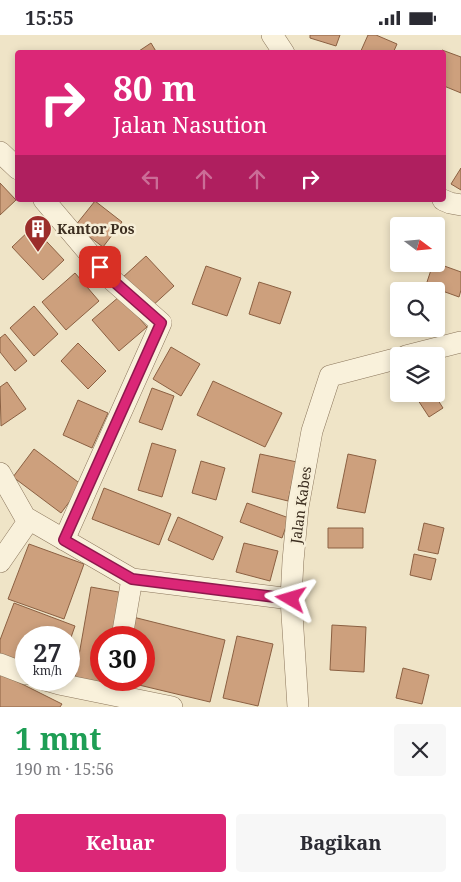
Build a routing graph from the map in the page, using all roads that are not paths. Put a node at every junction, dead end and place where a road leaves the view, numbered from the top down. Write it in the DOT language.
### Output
graph roads {
  1 [pos="272,35"];
  2 [pos="282,50"];
  3 [pos="0,152"];
  4 [pos="15,166"];
  5 [pos="446,201"];
  6 [pos="46,202"];
  7 [pos="461,205"];
  8 [pos="461,342"];
  9 [pos="441,347"];
  10 [pos="390,360"];
  11 [pos="0,473"];
  12 [pos="29,520"];
  13 [pos="64,540"];
  14 [pos="0,562"];
  15 [pos="132,579"];
  16 [pos="291,599"];
  17 [pos="124,626"];
  18 [pos="0,664"];
  19 [pos="15,670"];
  20 [pos="80,687"];
  21 [pos="111,694"];
  22 [pos="172,707"];
  23 [pos="298,707"];
  1 -- 2 [label="street"];
  3 -- 4 [label="street"];
  5 -- 7 [label="street"];
  6 -- 13 [label="street"];
  8 -- 9 [label="street"];
  10 -- 16 [label="street, Jalan Kabes"];
  11 -- 12 [label="street"];
  12 -- 13 [label="street"];
  12 -- 14 [label="street"];
  13 -- 15 [label="street"];
  15 -- 16 [label="street"];
  15 -- 17 [label="street"];
  16 -- 23 [label="street, Jalan Kabes"];
  18 -- 19 [label="street"];
  20 -- 21 [label="street"];
  21 -- 22 [label="street"];
}
